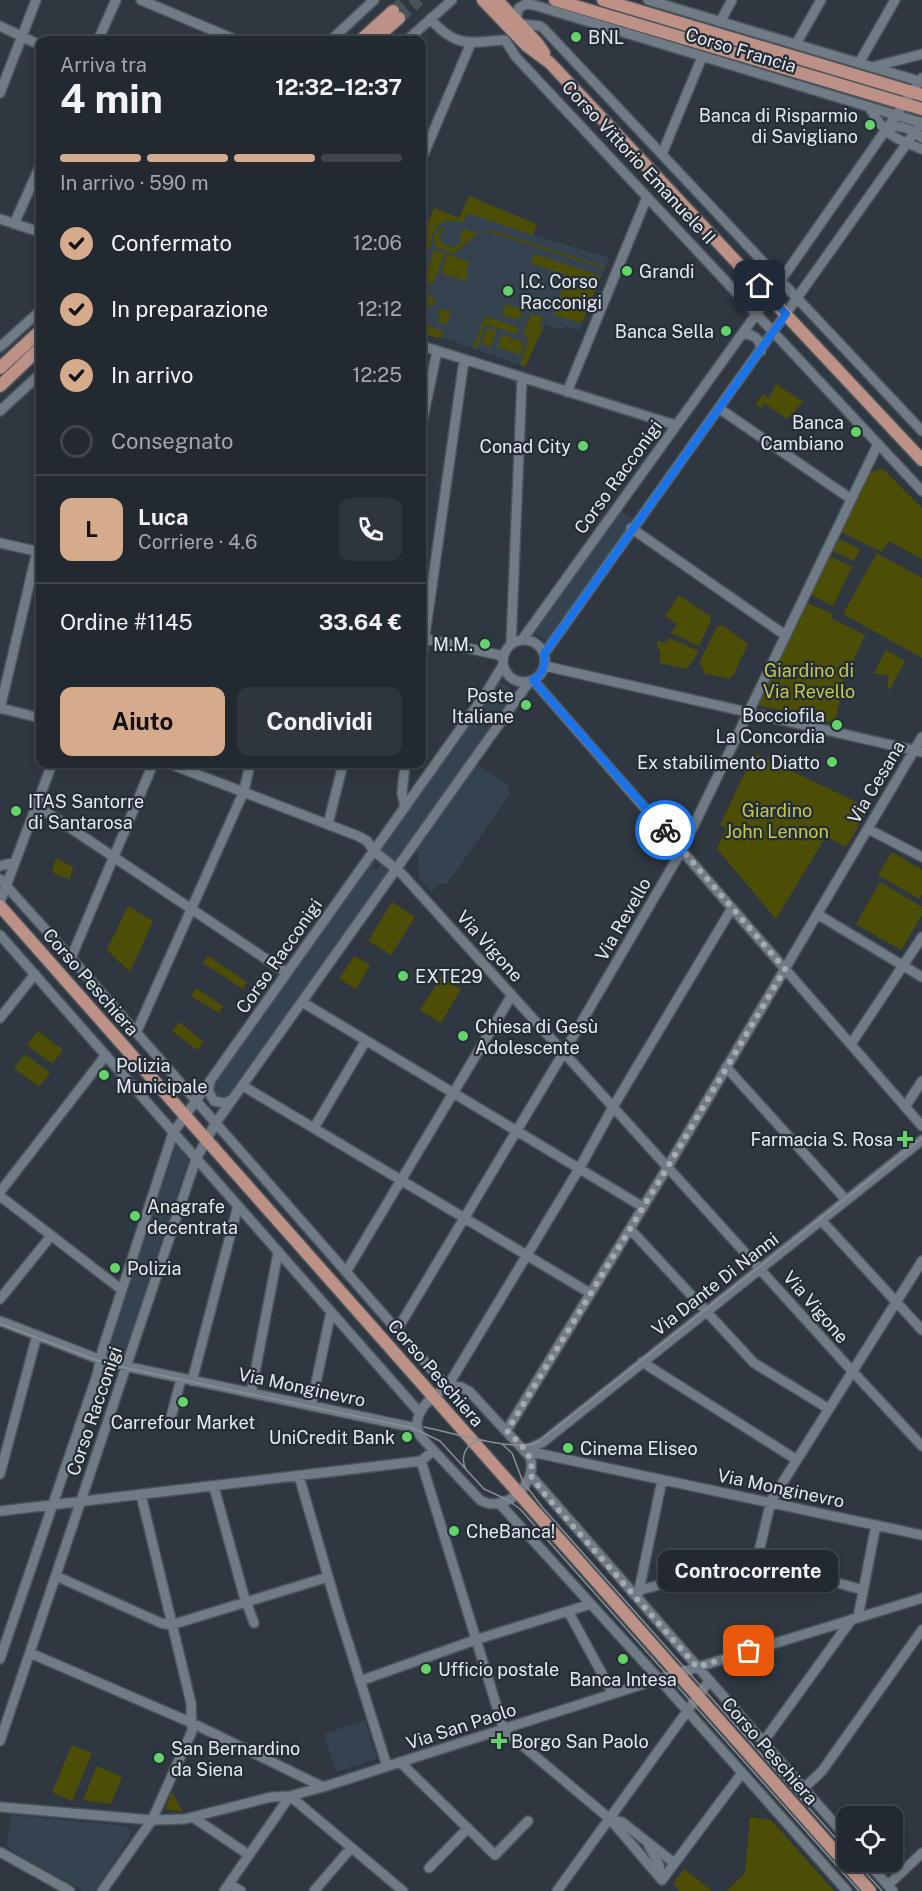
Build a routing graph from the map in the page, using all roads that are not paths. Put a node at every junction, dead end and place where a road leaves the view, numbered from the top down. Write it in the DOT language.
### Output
graph roads {
  1 [pos="36,0"];
  2 [pos="116,0"];
  3 [pos="141,0"];
  4 [pos="374,0"];
  5 [pos="452,0"];
  6 [pos="483,0"];
  7 [pos="497,0"];
  8 [pos="556,0"];
  9 [pos="603,0"];
  10 [pos="648,0"];
  11 [pos="732,0"];
  12 [pos="821,0"];
  13 [pos="895,0"];
  14 [pos="570,16"];
  15 [pos="430,19"];
  16 [pos="720,22"];
  17 [pos="0,26"];
  18 [pos="513,28"];
  19 [pos="100,36"];
  20 [pos="226,36"];
  21 [pos="335,36"];
  22 [pos="367,36"];
  23 [pos="378,36"];
  24 [pos="411,36"];
  25 [pos="21,37"];
  26 [pos="36,43"];
  27 [pos="471,43"];
  28 [pos="796,44"];
  29 [pos="922,54"];
  30 [pos="702,57"];
  31 [pos="859,63"];
  32 [pos="872,67"];
  33 [pos="921,80"];
  34 [pos="0,93"];
  35 [pos="917,94"];
  36 [pos="904,104"];
  37 [pos="869,106"];
  38 [pos="922,110"];
  39 [pos="897,115"];
  40 [pos="922,122"];
  41 [pos="887,129"];
  42 [pos="918,135"];
  43 [pos="907,143"];
  44 [pos="426,149"];
  45 [pos="922,149"];
  46 [pos="662,154"];
  47 [pos="36,175"];
  48 [pos="647,197"];
  49 [pos="0,219"];
  50 [pos="14,224"];
  51 [pos="36,231"];
  52 [pos="780,280"];
  53 [pos="769,296"];
  54 [pos="798,298"];
  55 [pos="756,314"];
  56 [pos="786,314"];
  57 [pos="36,315"];
  58 [pos="774,333"];
  59 [pos="742,334"];
  60 [pos="36,335"];
  61 [pos="0,347"];
  62 [pos="426,347"];
  63 [pos="437,351"];
  64 [pos="760,351"];
  65 [pos="36,352"];
  66 [pos="464,360"];
  67 [pos="0,368"];
  68 [pos="36,378"];
  69 [pos="522,378"];
  70 [pos="0,386"];
  71 [pos="567,392"];
  72 [pos="426,404"];
  73 [pos="720,409"];
  74 [pos="0,411"];
  75 [pos="675,425"];
  76 [pos="922,431"];
  77 [pos="878,444"];
  78 [pos="922,460"];
  79 [pos="922,491"];
  80 [pos="851,499"];
  81 [pos="633,529"];
  82 [pos="0,543"];
  83 [pos="36,551"];
  84 [pos="36,564"];
  85 [pos="426,618"];
  86 [pos="786,635"];
  87 [pos="426,639"];
  88 [pos="522,640"];
  89 [pos="511,644"];
  90 [pos="544,654"];
  91 [pos="503,660"];
  92 [pos="545,666"];
  93 [pos="531,681"];
  94 [pos="0,709"];
  95 [pos="747,712"];
  96 [pos="36,717"];
  97 [pos="922,737"];
  98 [pos="918,751"];
  99 [pos="50,768"];
  100 [pos="151,768"];
  101 [pos="181,768"];
  102 [pos="249,768"];
  103 [pos="342,768"];
  104 [pos="405,768"];
  105 [pos="243,791"];
  106 [pos="36,805"];
  107 [pos="405,807"];
  108 [pos="328,824"];
  109 [pos="868,829"];
  110 [pos="374,850"];
  111 [pos="682,850"];
  112 [pos="114,857"];
  113 [pos="922,857"];
  114 [pos="15,862"];
  115 [pos="0,866"];
  116 [pos="396,868"];
  117 [pos="3,883"];
  118 [pos="0,904"];
  119 [pos="732,908"];
  120 [pos="192,910"];
  121 [pos="817,914"];
  122 [pos="0,935"];
  123 [pos="922,937"];
  124 [pos="71,958"];
  125 [pos="903,965"];
  126 [pos="785,969"];
  127 [pos="35,974"];
  128 [pos="287,974"];
  129 [pos="922,977"];
  130 [pos="512,995"];
  131 [pos="302,1002"];
  132 [pos="0,1018"];
  133 [pos="136,1033"];
  134 [pos="365,1042"];
  135 [pos="851,1044"];
  136 [pos="564,1052"];
  137 [pos="106,1055"];
  138 [pos="726,1067"];
  139 [pos="211,1081"];
  140 [pos="922,1081"];
  141 [pos="243,1086"];
  142 [pos="453,1094"];
  143 [pos="234,1099"];
  144 [pos="196,1101"];
  145 [pos="613,1107"];
  146 [pos="905,1107"];
  147 [pos="184,1116"];
  148 [pos="215,1124"];
  149 [pos="922,1126"];
  150 [pos="314,1128"];
  151 [pos="516,1131"];
  152 [pos="173,1134"];
  153 [pos="206,1140"];
  154 [pos="922,1140"];
  155 [pos="196,1159"];
  156 [pos="667,1168"];
  157 [pos="579,1169"];
  158 [pos="400,1180"];
  159 [pos="0,1194"];
  160 [pos="846,1200"];
  161 [pos="238,1206"];
  162 [pos="644,1206"];
  163 [pos="464,1218"];
  164 [pos="821,1220"];
  165 [pos="630,1229"];
  166 [pos="51,1236"];
  167 [pos="279,1253"];
  168 [pos="526,1256"];
  169 [pos="922,1261"];
  170 [pos="760,1268"];
  171 [pos="346,1272"];
  172 [pos="122,1290"];
  173 [pos="590,1293"];
  174 [pos="0,1299"];
  175 [pos="897,1301"];
  176 [pos="331,1312"];
  177 [pos="706,1312"];
  178 [pos="0,1321"];
  179 [pos="397,1330"];
  180 [pos="922,1330"];
  181 [pos="37,1335"];
  182 [pos="101,1360"];
  183 [pos="642,1362"];
  184 [pos="127,1366"];
  185 [pos="853,1372"];
  186 [pos="181,1378"];
  187 [pos="192,1381"];
  188 [pos="447,1387"];
  189 [pos="250,1393"];
  190 [pos="434,1397"];
  191 [pos="311,1406"];
  192 [pos="829,1409"];
  193 [pos="419,1412"];
  194 [pos="170,1425"];
  195 [pos="416,1428"];
  196 [pos="507,1431"];
  197 [pos="922,1446"];
  198 [pos="433,1451"];
  199 [pos="526,1451"];
  200 [pos="797,1460"];
  201 [pos="421,1461"];
  202 [pos="0,1474"];
  203 [pos="299,1476"];
  204 [pos="531,1476"];
  205 [pos="662,1480"];
  206 [pos="214,1487"];
  207 [pos="518,1491"];
  208 [pos="141,1495"];
  209 [pos="81,1502"];
  210 [pos="771,1502"];
  211 [pos="500,1504"];
  212 [pos="54,1505"];
  213 [pos="0,1511"];
  214 [pos="876,1525"];
  215 [pos="922,1534"];
  216 [pos="757,1560"];
  217 [pos="56,1576"];
  218 [pos="328,1577"];
  219 [pos="863,1590"];
  220 [pos="636,1593"];
  221 [pos="922,1598"];
  222 [pos="246,1603"];
  223 [pos="591,1604"];
  224 [pos="568,1611"];
  225 [pos="855,1618"];
  226 [pos="254,1623"];
  227 [pos="171,1625"];
  228 [pos="922,1630"];
  229 [pos="3,1637"];
  230 [pos="475,1640"];
  231 [pos="30,1653"];
  232 [pos="0,1659"];
  233 [pos="697,1667"];
  234 [pos="678,1673"];
  235 [pos="659,1679"];
  236 [pos="709,1681"];
  237 [pos="360,1682"];
  238 [pos="613,1694"];
  239 [pos="698,1695"];
  240 [pos="687,1710"];
  241 [pos="192,1723"];
  242 [pos="504,1730"];
  243 [pos="0,1741"];
  244 [pos="763,1742"];
  245 [pos="400,1762"];
  246 [pos="387,1766"];
  247 [pos="742,1773"];
  248 [pos="323,1787"];
  249 [pos="803,1789"];
  250 [pos="290,1796"];
  251 [pos="0,1807"];
  252 [pos="194,1818"];
  253 [pos="610,1819"];
  254 [pos="152,1820"];
  255 [pos="528,1821"];
  256 [pos="837,1827"];
  257 [pos="468,1828"];
  258 [pos="645,1840"];
  259 [pos="351,1848"];
  260 [pos="0,1852"];
  261 [pos="922,1853"];
  262 [pos="249,1855"];
  263 [pos="674,1863"];
  264 [pos="429,1868"];
  265 [pos="876,1872"];
  266 [pos="662,1880"];
  267 [pos="226,1888"];
  268 [pos="891,1888"];
  269 [pos="69,1891"];
  270 [pos="102,1891"];
  271 [pos="241,1891"];
  272 [pos="314,1891"];
  273 [pos="403,1891"];
  274 [pos="557,1891"];
  275 [pos="847,1891"];
  276 [pos="870,1891"];
  1 -- 25 [label="street"];
  2 -- 19 [label="street"];
  3 -- 20 [label="street"];
  4 -- 21 [label="street"];
  5 -- 15 [label="street"];
  6 -- 18 [label="main road, Corso Vittorio Emanuele II"];
  7 -- 18 [label="main road, Corso Vittorio Emanuele II"];
  8 -- 14 [label="street, Corso Francia"];
  8 -- 36 [label="main road, Corso Francia"];
  9 -- 35 [label="main road, Corso Francia"];
  10 -- 16 [label="street, Corso Francia"];
  11 -- 16 [label="street"];
  12 -- 28 [label="street"];
  13 -- 31 [label="street"];
  14 -- 18 [label="street"];
  14 -- 30 [label="street, Corso Francia"];
  15 -- 24 [label="street"];
  15 -- 27 [label="street"];
  16 -- 28 [label="street, Corso Francia"];
  17 -- 25 [label="street"];
  18 -- 27 [label="street"];
  18 -- 46 [label="street, Corso Vittorio Emanuele II"];
  18 -- 48 [label="street, Corso Vittorio Emanuele II"];
  18 -- 53 [label="main road, Corso Vittorio Emanuele II"];
  22 -- 23 [label="main road"];
  25 -- 26 [label="street"];
  25 -- 34 [label="street"];
  27 -- 44 [label="street"];
  28 -- 31 [label="street, Corso Francia"];
  29 -- 32 [label="street"];
  30 -- 37 [label="street, Corso Francia"];
  30 -- 46 [label="street"];
  31 -- 32 [label="street, Corso Francia"];
  32 -- 33 [label="street, Corso Francia"];
  33 -- 35 [label="street, Corso Racconigi"];
  35 -- 36 [label="street, Corso Racconigi"];
  36 -- 38 [label="main road, Corso Francia"];
  36 -- 39 [label="street, Corso Racconigi"];
  37 -- 39 [label="street, Corso Francia"];
  37 -- 41 [label="street"];
  39 -- 40 [label="street, Corso Francia"];
  39 -- 41 [label="street, Corso Racconigi"];
  40 -- 42 [label="street"];
  41 -- 42 [label="street"];
  41 -- 43 [label="street"];
  41 -- 52 [label="street, Corso Racconigi"];
  42 -- 43 [label="street"];
  43 -- 45 [label="street"];
  43 -- 54 [label="street"];
  46 -- 52 [label="street, Corso Vittorio Emanuele II"];
  47 -- 50 [label="street"];
  48 -- 55 [label="street, Corso Vittorio Emanuele II"];
  48 -- 71 [label="street"];
  49 -- 50 [label="street"];
  50 -- 51 [label="street"];
  52 -- 53 [label="street, Corso Racconigi"];
  52 -- 54 [label="street, Corso Vittorio Emanuele II"];
  53 -- 55 [label="street, Corso Racconigi"];
  53 -- 56 [label="main road, Corso Vittorio Emanuele II"];
  54 -- 56 [label="street"];
  54 -- 76 [label="street, Corso Vittorio Emanuele II"];
  55 -- 58 [label="street, Corso Vittorio Emanuele II"];
  55 -- 59 [label="street, Corso Racconigi"];
  56 -- 58 [label="street"];
  56 -- 78 [label="main road, Corso Vittorio Emanuele II"];
  57 -- 61 [label="street"];
  58 -- 64 [label="street"];
  58 -- 77 [label="street, Corso Vittorio Emanuele II"];
  59 -- 64 [label="street"];
  59 -- 75 [label="street, Corso Racconigi"];
  60 -- 67 [label="main road"];
  62 -- 63 [label="street"];
  63 -- 66 [label="street"];
  63 -- 72 [label="street"];
  64 -- 73 [label="street"];
  65 -- 70 [label="main road"];
  66 -- 69 [label="street"];
  66 -- 85 [label="street"];
  68 -- 74 [label="street"];
  69 -- 71 [label="street"];
  69 -- 89 [label="street"];
  71 -- 75 [label="street"];
  73 -- 80 [label="street"];
  73 -- 81 [label="street"];
  75 -- 88 [label="street, Corso Racconigi"];
  77 -- 79 [label="street, Corso Vittorio Emanuele II"];
  77 -- 80 [label="street, Via Revello"];
  80 -- 86 [label="street, Via Revello"];
  81 -- 86 [label="street"];
  81 -- 90 [label="street"];
  82 -- 83 [label="street"];
  84 -- 94 [label="street"];
  86 -- 95 [label="street, Via Revello"];
  87 -- 91 [label="street"];
  88 -- 89 [label="street"];
  88 -- 90 [label="street"];
  89 -- 91 [label="street"];
  90 -- 92 [label="street"];
  91 -- 93 [label="street"];
  91 -- 107 [label="street, Corso Racconigi"];
  92 -- 93 [label="street"];
  92 -- 95 [label="street"];
  93 -- 111 [label="street"];
  93 -- 116 [label="street, Corso Racconigi"];
  94 -- 96 [label="street"];
  95 -- 98 [label="street"];
  95 -- 111 [label="street, Via Revello"];
  97 -- 98 [label="street, Via Cesana"];
  98 -- 109 [label="street, Via Cesana"];
  99 -- 106 [label="street"];
  100 -- 112 [label="street"];
  101 -- 105 [label="street"];
  102 -- 105 [label="street"];
  103 -- 108 [label="street"];
  104 -- 107 [label="street"];
  105 -- 108 [label="street"];
  105 -- 120 [label="street"];
  106 -- 112 [label="street"];
  106 -- 114 [label="street"];
  107 -- 110 [label="street, Corso Racconigi"];
  108 -- 110 [label="street"];
  109 -- 113 [label="street"];
  109 -- 121 [label="street, Via Cesana"];
  110 -- 116 [label="street"];
  110 -- 128 [label="street, Corso Racconigi"];
  111 -- 119 [label="street"];
  111 -- 136 [label="street, Via Revello"];
  112 -- 120 [label="street"];
  112 -- 124 [label="street"];
  114 -- 115 [label="street"];
  114 -- 117 [label="street"];
  116 -- 130 [label="street, Via Vigone"];
  116 -- 131 [label="street, Corso Racconigi"];
  117 -- 118 [label="street"];
  117 -- 124 [label="street, Corso Peschiera"];
  118 -- 147 [label="main road, Corso Peschiera"];
  119 -- 126 [label="street"];
  119 -- 145 [label="street"];
  120 -- 128 [label="street"];
  120 -- 133 [label="street"];
  121 -- 125 [label="street"];
  121 -- 126 [label="street, Via Cesana"];
  122 -- 127 [label="street, Corso Peschiera"];
  123 -- 125 [label="street"];
  124 -- 133 [label="street, Corso Peschiera"];
  125 -- 129 [label="street"];
  125 -- 135 [label="street"];
  126 -- 135 [label="street"];
  126 -- 138 [label="street, Via Cesana"];
  127 -- 132 [label="street"];
  127 -- 137 [label="street, Corso Peschiera"];
  128 -- 139 [label="street, Corso Racconigi"];
  130 -- 136 [label="street, Via Vigone"];
  130 -- 142 [label="street"];
  131 -- 134 [label="street"];
  131 -- 141 [label="street, Corso Racconigi"];
  133 -- 144 [label="street, Corso Peschiera"];
  134 -- 142 [label="street"];
  134 -- 150 [label="street"];
  135 -- 146 [label="street"];
  136 -- 145 [label="street, Via Vigone"];
  136 -- 151 [label="street, Via Revello"];
  137 -- 152 [label="street, Corso Peschiera"];
  137 -- 159 [label="street"];
  138 -- 156 [label="street, Via Cesana"];
  138 -- 160 [label="street"];
  139 -- 143 [label="street"];
  139 -- 144 [label="street, Corso Racconigi"];
  140 -- 146 [label="street"];
  141 -- 143 [label="street, Corso Racconigi"];
  141 -- 150 [label="street"];
  142 -- 151 [label="street"];
  142 -- 158 [label="street"];
  143 -- 148 [label="street, Corso Racconigi"];
  144 -- 147 [label="street, Corso Racconigi"];
  144 -- 148 [label="street, Corso Peschiera"];
  145 -- 156 [label="street, Via Vigone"];
  145 -- 157 [label="street"];
  146 -- 149 [label="street"];
  147 -- 152 [label="street, Corso Racconigi"];
  147 -- 153 [label="main road, Corso Peschiera"];
  148 -- 153 [label="street, Corso Racconigi"];
  148 -- 171 [label="street, Corso Peschiera"];
  150 -- 158 [label="street"];
  151 -- 157 [label="street"];
  151 -- 163 [label="street, Via Revello"];
  152 -- 155 [label="street, Corso Peschiera"];
  152 -- 172 [label="street, Corso Racconigi"];
  153 -- 155 [label="street, Corso Racconigi"];
  153 -- 190 [label="main road, Corso Peschiera"];
  154 -- 160 [label="street, Via Dante Di Nanni"];
  155 -- 161 [label="street, Corso Peschiera"];
  155 -- 184 [label="street, Corso Racconigi"];
  156 -- 162 [label="street, Via Cesana"];
  156 -- 170 [label="street, Via Vigone"];
  157 -- 162 [label="street"];
  157 -- 168 [label="street"];
  158 -- 163 [label="street"];
  158 -- 171 [label="street"];
  159 -- 166 [label="street"];
  160 -- 164 [label="street, Via Dante Di Nanni"];
  161 -- 167 [label="street, Corso Peschiera"];
  161 -- 187 [label="street"];
  162 -- 165 [label="street, Via Cesana"];
  163 -- 168 [label="street"];
  163 -- 179 [label="street, Via Revello"];
  164 -- 170 [label="street, Via Dante Di Nanni"];
  164 -- 175 [label="street"];
  165 -- 173 [label="street, Via Cesana"];
  165 -- 177 [label="street"];
  166 -- 172 [label="street"];
  166 -- 174 [label="street"];
  167 -- 176 [label="street, Corso Peschiera"];
  167 -- 189 [label="street"];
  168 -- 173 [label="street"];
  168 -- 188 [label="street"];
  169 -- 175 [label="street"];
  170 -- 177 [label="street, Via Dante Di Nanni"];
  170 -- 185 [label="street, Via Vigone"];
  171 -- 179 [label="street, Corso Peschiera"];
  172 -- 182 [label="street, Corso Racconigi"];
  173 -- 196 [label="street, Via Cesana"];
  175 -- 180 [label="street"];
  175 -- 185 [label="street"];
  176 -- 191 [label="street"];
  176 -- 193 [label="street, Corso Peschiera"];
  177 -- 183 [label="street, Via Dante Di Nanni"];
  177 -- 192 [label="street"];
  178 -- 181 [label="street, Via Monginevro"];
  179 -- 188 [label="street, Corso Peschiera"];
  181 -- 182 [label="street, Via Monginevro"];
  181 -- 202 [label="street"];
  182 -- 184 [label="street, Via Monginevro"];
  182 -- 212 [label="street, Corso Racconigi"];
  183 -- 199 [label="street, Via Dante Di Nanni"];
  183 -- 200 [label="street"];
  184 -- 186 [label="street, Via Monginevro"];
  184 -- 209 [label="street, Corso Racconigi"];
  185 -- 192 [label="street"];
  185 -- 197 [label="street, Via Vigone"];
  186 -- 187 [label="street, Via Monginevro"];
  186 -- 194 [label="street"];
  187 -- 189 [label="street, Via Monginevro"];
  188 -- 190 [label="street"];
  188 -- 196 [label="street"];
  189 -- 191 [label="street, Via Monginevro"];
  190 -- 193 [label="street"];
  190 -- 207 [label="main road, Corso Peschiera"];
  191 -- 195 [label="street, Via Monginevro"];
  192 -- 200 [label="street"];
  193 -- 195 [label="street"];
  195 -- 198 [label="street"];
  196 -- 199 [label="street"];
  198 -- 201 [label="street"];
  198 -- 211 [label="street"];
  199 -- 204 [label="street"];
  199 -- 205 [label="street, Via Monginevro"];
  200 -- 210 [label="street"];
  201 -- 203 [label="street"];
  201 -- 230 [label="street"];
  203 -- 206 [label="street"];
  203 -- 218 [label="street"];
  204 -- 207 [label="street"];
  204 -- 220 [label="street, Corso Peschiera"];
  205 -- 210 [label="street, Via Monginevro"];
  205 -- 220 [label="street"];
  206 -- 208 [label="street"];
  206 -- 222 [label="street"];
  207 -- 211 [label="street"];
  207 -- 234 [label="main road, Corso Peschiera"];
  208 -- 209 [label="street"];
  208 -- 227 [label="street"];
  209 -- 212 [label="street"];
  209 -- 217 [label="street, Corso Racconigi"];
  210 -- 214 [label="street, Via Monginevro"];
  210 -- 216 [label="street"];
  211 -- 223 [label="street, Corso Peschiera"];
  212 -- 213 [label="street"];
  212 -- 229 [label="street, Corso Racconigi"];
  214 -- 215 [label="street, Via Monginevro"];
  214 -- 219 [label="street"];
  216 -- 219 [label="street"];
  216 -- 220 [label="street"];
  217 -- 227 [label="street"];
  217 -- 231 [label="street, Corso Racconigi"];
  218 -- 222 [label="street"];
  218 -- 237 [label="street"];
  219 -- 225 [label="street"];
  220 -- 233 [label="street, Corso Peschiera"];
  221 -- 225 [label="street, Via San Paolo"];
  222 -- 226 [label="street"];
  222 -- 227 [label="street"];
  223 -- 224 [label="street"];
  223 -- 235 [label="street, Corso Peschiera"];
  224 -- 230 [label="street"];
  224 -- 238 [label="street"];
  225 -- 233 [label="street, Via San Paolo"];
  225 -- 244 [label="street"];
  227 -- 241 [label="street"];
  228 -- 249 [label="street, Corso Peschiera"];
  229 -- 232 [label="street, Corso Racconigi"];
  230 -- 237 [label="street"];
  230 -- 242 [label="street"];
  231 -- 241 [label="street"];
  231 -- 243 [label="street, Corso Racconigi"];
  233 -- 234 [label="street, Via San Paolo"];
  233 -- 236 [label="street, Corso Peschiera"];
  234 -- 235 [label="street, Via San Paolo"];
  234 -- 239 [label="main road, Corso Peschiera"];
  235 -- 238 [label="street, Via San Paolo"];
  235 -- 240 [label="street, Corso Peschiera"];
  236 -- 239 [label="street"];
  236 -- 244 [label="street, Corso Peschiera"];
  237 -- 246 [label="street"];
  238 -- 242 [label="street, Via San Paolo"];
  239 -- 240 [label="street"];
  239 -- 276 [label="main road, Corso Peschiera"];
  240 -- 247 [label="street, Corso Peschiera"];
  240 -- 253 [label="street"];
  241 -- 248 [label="street"];
  241 -- 254 [label="street"];
  242 -- 245 [label="street, Via San Paolo"];
  242 -- 253 [label="street"];
  244 -- 249 [label="street, Corso Peschiera"];
  245 -- 246 [label="street, Via San Paolo"];
  245 -- 257 [label="street"];
  246 -- 248 [label="street, Via San Paolo"];
  247 -- 263 [label="street"];
  247 -- 275 [label="street, Corso Peschiera"];
  248 -- 250 [label="street, Via San Paolo"];
  249 -- 256 [label="street, Corso Peschiera"];
  250 -- 252 [label="street, Via San Paolo"];
  250 -- 259 [label="street"];
  250 -- 262 [label="street"];
  251 -- 254 [label="street, Via San Paolo"];
  252 -- 254 [label="street, Via San Paolo"];
  252 -- 262 [label="street"];
  253 -- 258 [label="street"];
  253 -- 266 [label="street"];
  253 -- 274 [label="street"];
  254 -- 270 [label="street"];
  255 -- 257 [label="street"];
  257 -- 264 [label="street"];
  258 -- 263 [label="street"];
  258 -- 266 [label="street"];
  259 -- 272 [label="street"];
  259 -- 273 [label="street"];
  260 -- 269 [label="street"];
  261 -- 268 [label="street"];
  262 -- 267 [label="street"];
  263 -- 266 [label="street"];
  265 -- 268 [label="street"];
  267 -- 271 [label="street"];
}
